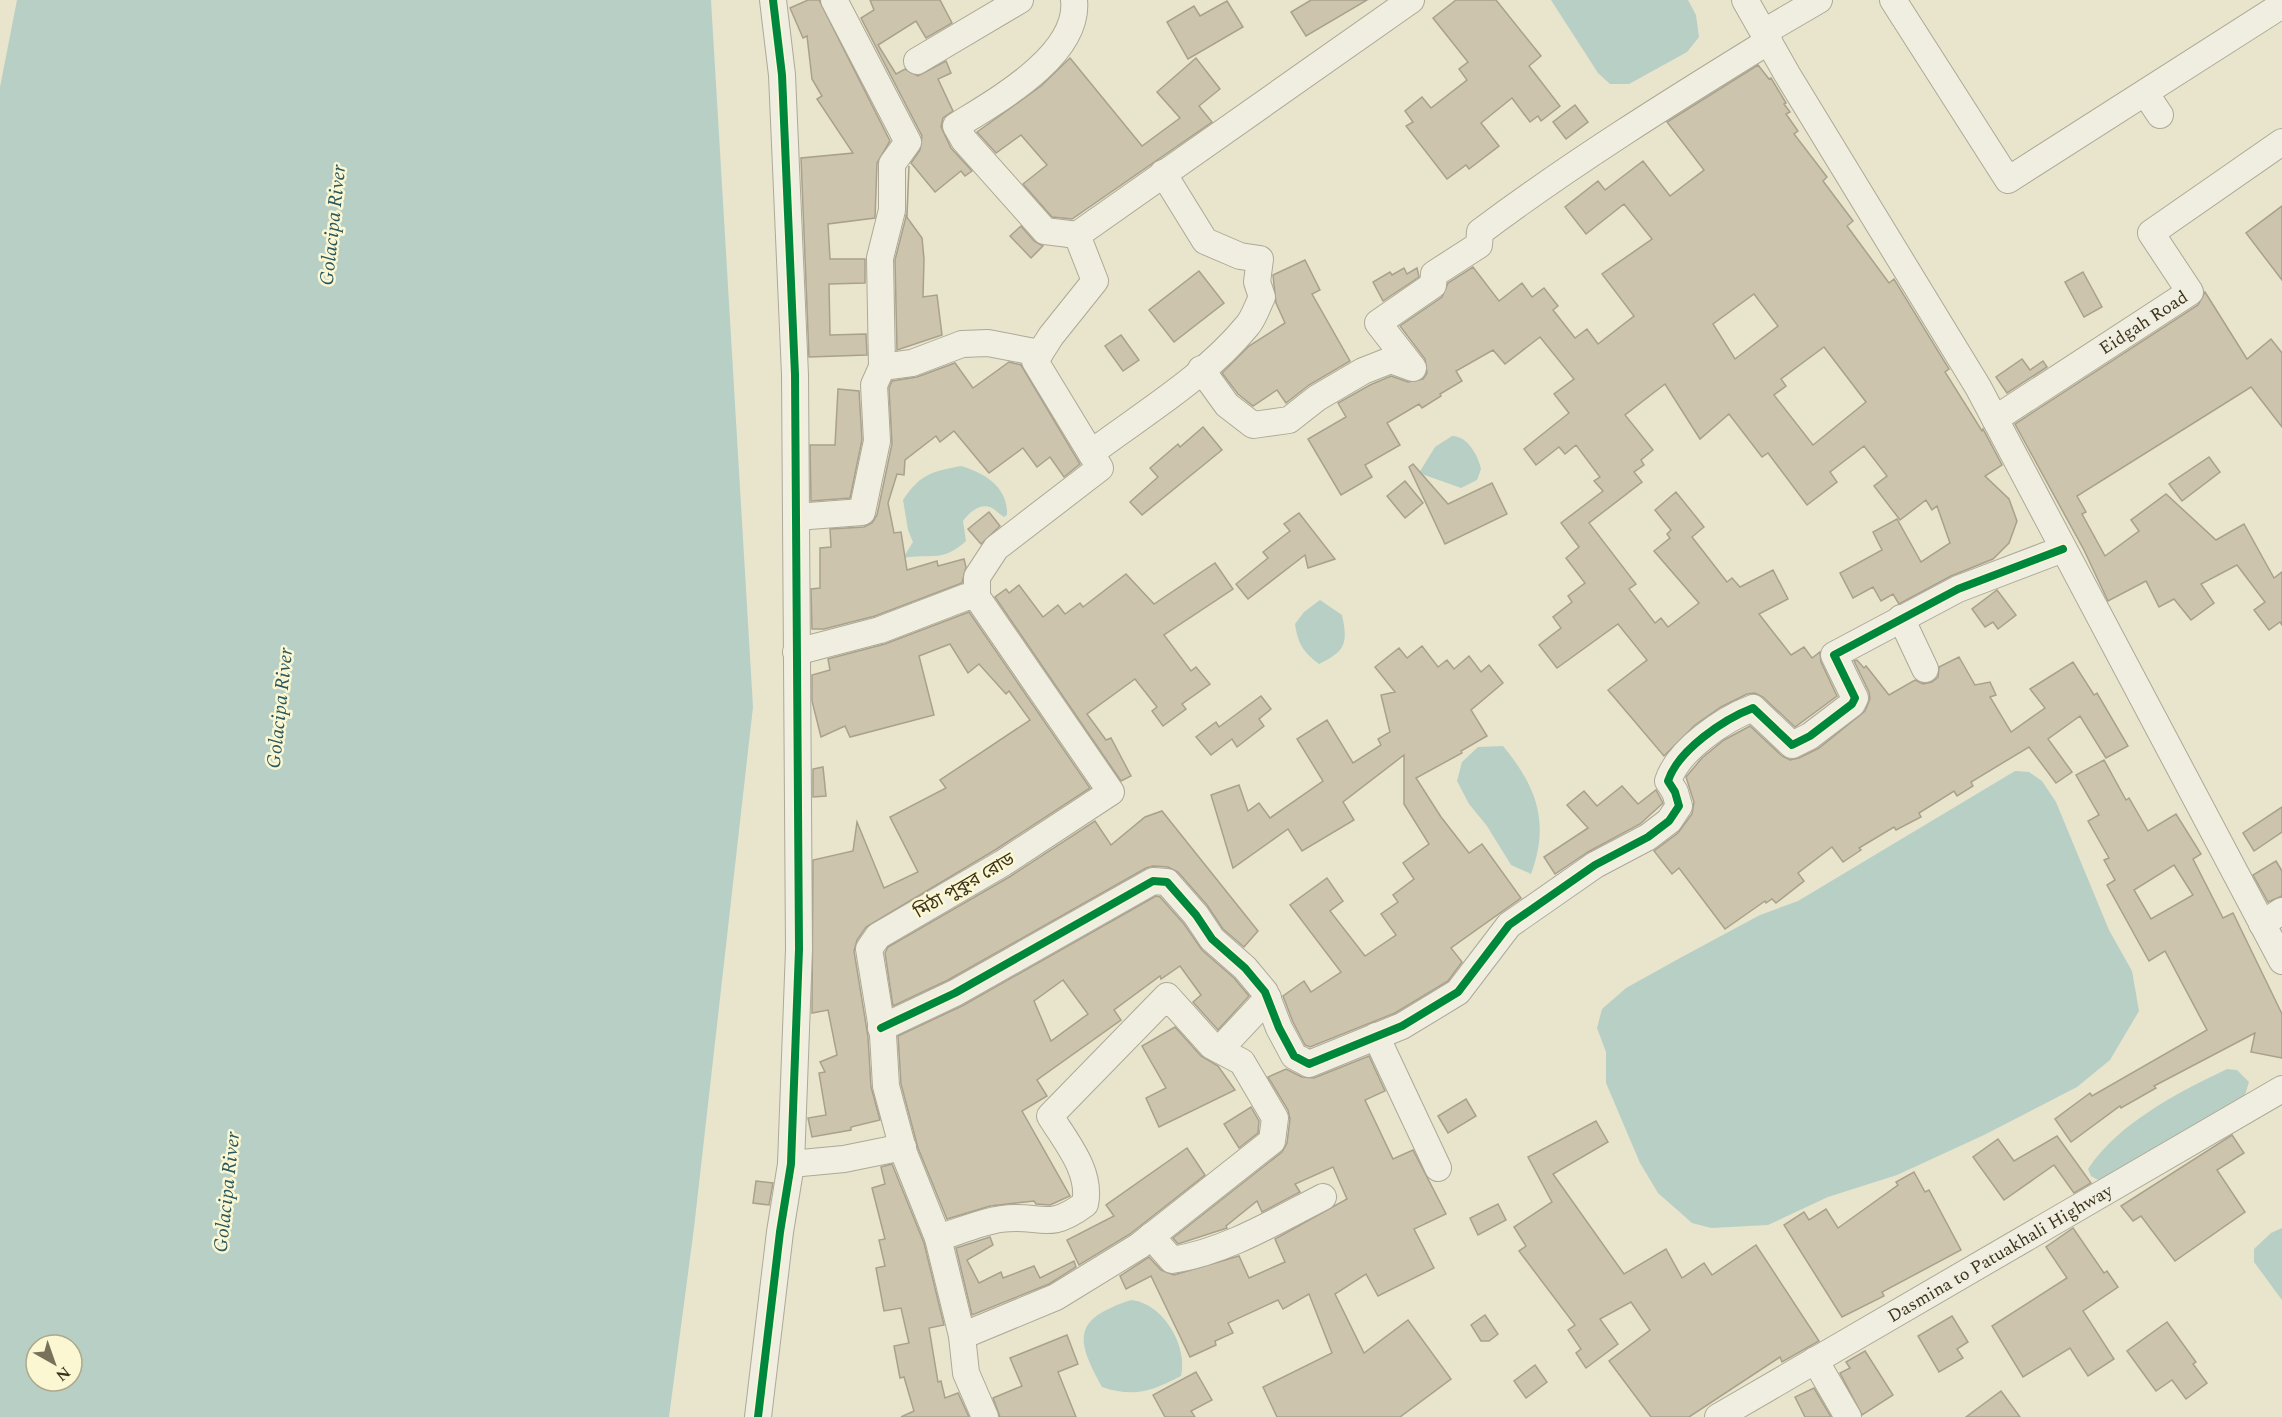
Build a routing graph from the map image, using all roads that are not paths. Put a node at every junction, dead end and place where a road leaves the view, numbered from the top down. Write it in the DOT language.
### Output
graph roads {
  1 [pos="773,0"];
  2 [pos="834,0"];
  3 [pos="1020,0"];
  4 [pos="1074,0"];
  5 [pos="1411,0"];
  6 [pos="1746,0"];
  7 [pos="1819,0"];
  8 [pos="1893,0"];
  9 [pos="2282,5"];
  10 [pos="1766,36"];
  11 [pos="917,62"];
  12 [pos="2282,142"];
  13 [pos="1163,173"];
  14 [pos="1077,235"];
  15 [pos="1040,353"];
  16 [pos="882,367"];
  17 [pos="1201,369"];
  18 [pos="1995,419"];
  19 [pos="1091,453"];
  20 [pos="796,517"];
  21 [pos="2062,549"];
  22 [pos="977,597"];
  23 [pos="1901,618"];
  24 [pos="796,652"];
  25 [pos="1925,669"];
  26 [pos="2272,917"];
  27 [pos="2282,961"];
  28 [pos="1268,998"];
  29 [pos="881,1028"];
  30 [pos="1376,1036"];
  31 [pos="1221,1048"];
  32 [pos="2282,1089"];
  33 [pos="903,1148"];
  34 [pos="791,1164"];
  35 [pos="1438,1168"];
  36 [pos="1323,1197"];
  37 [pos="1151,1236"];
  38 [pos="938,1238"];
  39 [pos="962,1336"];
  40 [pos="1815,1360"];
  41 [pos="758,1417"];
  42 [pos="986,1417"];
  43 [pos="1718,1417"];
  44 [pos="1848,1417"];
  1 -- 20 [label="street"];
  2 -- 16 [label="street"];
  3 -- 11 [label="street"];
  4 -- 14 [label="street"];
  5 -- 13 [label="street"];
  6 -- 10 [label="street"];
  7 -- 10 [label="street"];
  8 -- 9 [label="street"];
  10 -- 17 [label="street"];
  10 -- 18 [label="street"];
  12 -- 18 [label="street, Eidgah Road"];
  13 -- 14 [label="street"];
  13 -- 17 [label="street"];
  14 -- 15 [label="street"];
  15 -- 16 [label="street"];
  15 -- 19 [label="street"];
  16 -- 20 [label="street"];
  17 -- 19 [label="street"];
  18 -- 21 [label="street"];
  19 -- 22 [label="street"];
  20 -- 24 [label="street"];
  21 -- 23 [label="street"];
  21 -- 26 [label="street"];
  22 -- 24 [label="street"];
  22 -- 29 [label="street, মিঠা পুকুর রোড"];
  23 -- 25 [label="street"];
  23 -- 30 [label="street"];
  24 -- 34 [label="street"];
  26 -- 27 [label="street"];
  28 -- 29 [label="street"];
  28 -- 30 [label="street"];
  28 -- 31 [label="street"];
  29 -- 33 [label="street, মিঠা পুকুর রোড"];
  30 -- 35 [label="street"];
  31 -- 37 [label="street"];
  31 -- 38 [label="street"];
  32 -- 40 [label="street, Dasmina to Patuakhali Highway"];
  33 -- 34 [label="street"];
  33 -- 38 [label="street, মিঠা পুকুর রোড"];
  34 -- 41 [label="street"];
  36 -- 37 [label="street"];
  37 -- 39 [label="street"];
  38 -- 39 [label="street, মিঠা পুকুর রোড"];
  39 -- 42 [label="street, মিঠা পুকুর রোড"];
  40 -- 43 [label="street, Dasmina to Patuakhali Highway"];
  40 -- 44 [label="street"];
}
